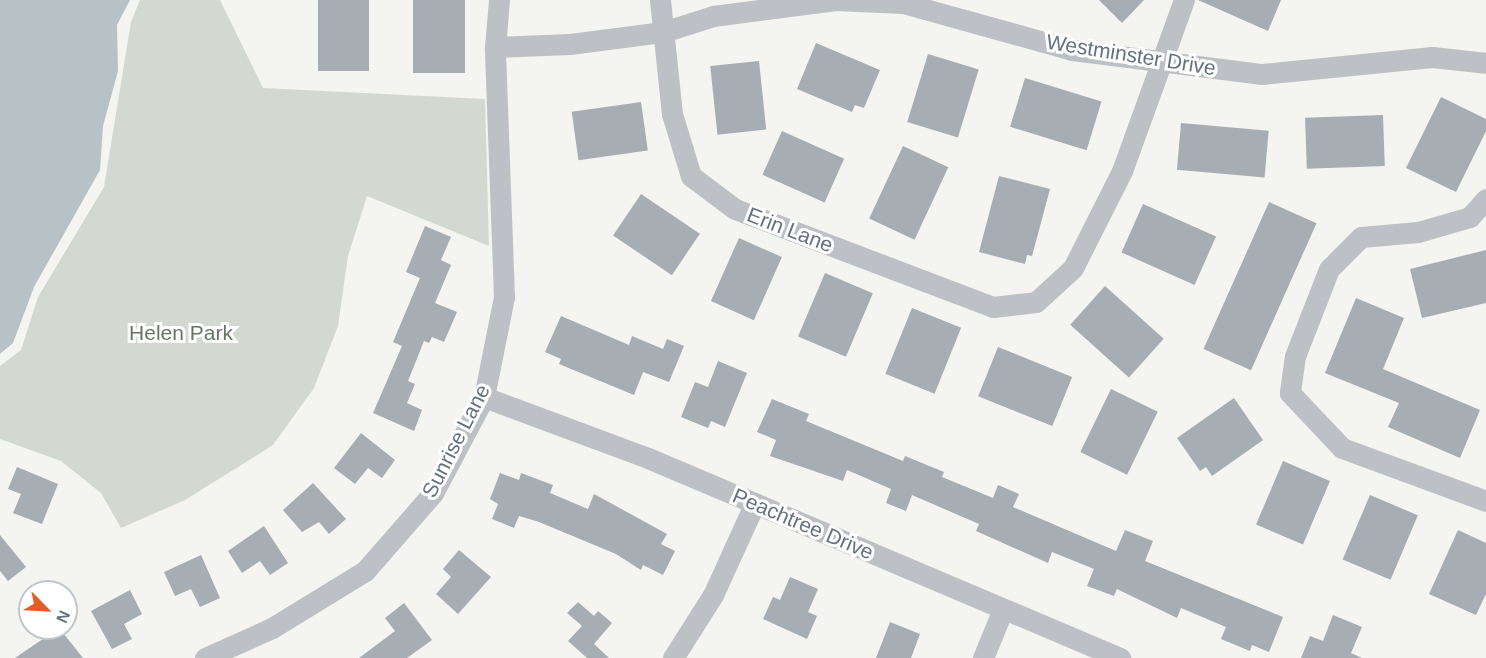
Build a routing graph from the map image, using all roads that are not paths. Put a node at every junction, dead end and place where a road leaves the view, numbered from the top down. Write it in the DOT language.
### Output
graph roads {
  1 [pos="499,0"];
  2 [pos="660,0"];
  3 [pos="1184,0"];
  4 [pos="904,1"];
  5 [pos="663,32"];
  6 [pos="495,47"];
  7 [pos="1158,63"];
  8 [pos="1486,63"];
  9 [pos="1486,199"];
  10 [pos="484,397"];
  11 [pos="1486,501"];
  12 [pos="755,503"];
  13 [pos="1003,609"];
  14 [pos="205,658"];
  15 [pos="673,658"];
  16 [pos="983,658"];
  17 [pos="1120,658"];
  1 -- 6 [label="street, Sunrise Lane"];
  2 -- 5 [label="street, Erin Lane"];
  3 -- 7 [label="street"];
  4 -- 5 [label="street, Westminster Drive"];
  4 -- 7 [label="street, Westminster Drive"];
  5 -- 6 [label="street, Westminster Drive"];
  5 -- 7 [label="street, Erin Lane"];
  6 -- 10 [label="street, Sunrise Lane"];
  7 -- 8 [label="street, Westminster Drive"];
  9 -- 11 [label="street"];
  10 -- 12 [label="street, Peachtree Drive"];
  10 -- 14 [label="street, Sunrise Lane"];
  12 -- 13 [label="street, Peachtree Drive"];
  12 -- 15 [label="street"];
  13 -- 16 [label="street"];
  13 -- 17 [label="street, Peachtree Drive"];
}
